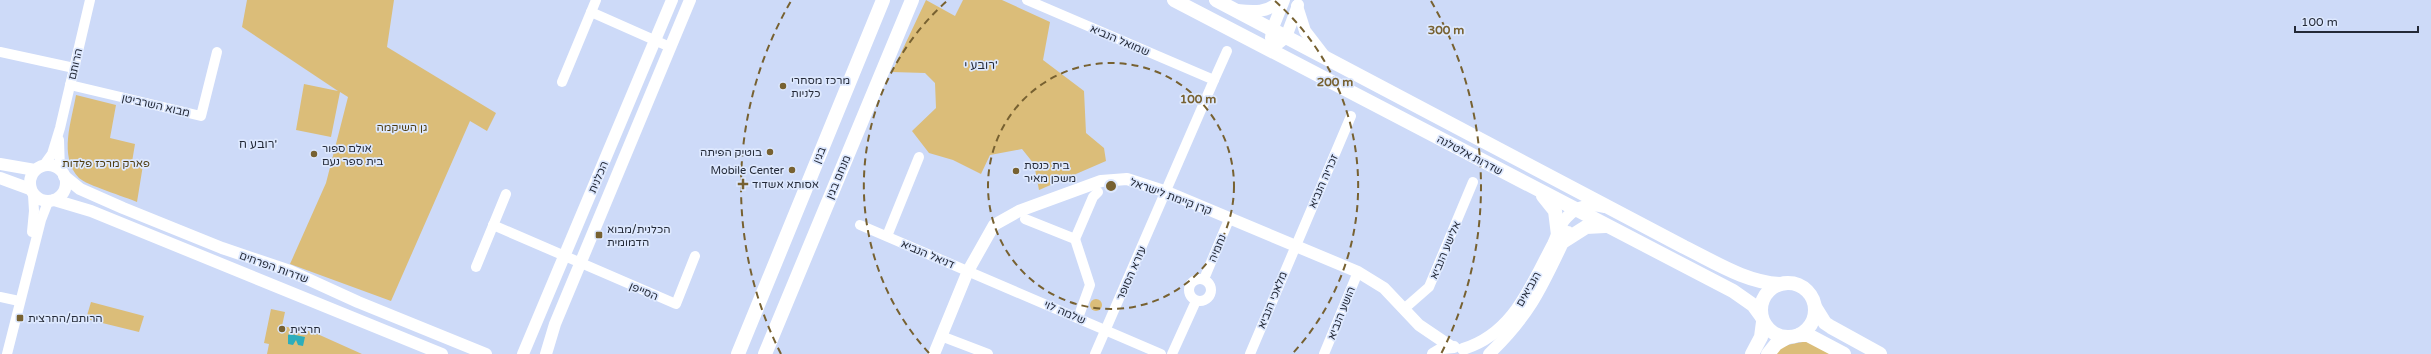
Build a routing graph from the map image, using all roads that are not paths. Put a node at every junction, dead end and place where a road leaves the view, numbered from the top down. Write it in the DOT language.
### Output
graph roads {
  1 [pos="90,0"];
  2 [pos="596,0"];
  3 [pos="672,0"];
  4 [pos="690,0"];
  5 [pos="883,0"];
  6 [pos="912,0"];
  7 [pos="1027,0"];
  8 [pos="1174,0"];
  9 [pos="1216,0"];
  10 [pos="1280,0"];
  11 [pos="1284,0"];
  12 [pos="1299,3"];
  13 [pos="1234,10"];
  14 [pos="591,12"];
  15 [pos="1272,30"];
  16 [pos="1286,37"];
  17 [pos="655,40"];
  18 [pos="670,47"];
  19 [pos="1270,50"];
  20 [pos="1226,51"];
  21 [pos="0,52"];
  22 [pos="217,52"];
  23 [pos="1327,58"];
  24 [pos="74,68"];
  25 [pos="1214,80"];
  26 [pos="562,82"];
  27 [pos="70,85"];
  28 [pos="1351,116"];
  29 [pos="60,128"];
  30 [pos="919,157"];
  31 [pos="0,164"];
  32 [pos="39,168"];
  33 [pos="62,173"];
  34 [pos="0,178"];
  35 [pos="1473,182"];
  36 [pos="1560,182"];
  37 [pos="1535,190"];
  38 [pos="32,192"];
  39 [pos="1167,192"];
  40 [pos="506,194"];
  41 [pos="1095,194"];
  42 [pos="51,201"];
  43 [pos="1610,208"];
  44 [pos="1575,210"];
  45 [pos="1230,217"];
  46 [pos="1025,219"];
  47 [pos="494,225"];
  48 [pos="860,225"];
  49 [pos="1607,226"];
  50 [pos="887,236"];
  51 [pos="1561,238"];
  52 [pos="1075,239"];
  53 [pos="1294,245"];
  54 [pos="565,256"];
  55 [pos="695,256"];
  56 [pos="580,263"];
  57 [pos="476,267"];
  58 [pos="968,271"];
  59 [pos="1358,272"];
  60 [pos="26,276"];
  61 [pos="1204,279"];
  62 [pos="1780,284"];
  63 [pos="0,297"];
  64 [pos="19,301"];
  65 [pos="1196,301"];
  66 [pos="1815,307"];
  67 [pos="1405,308"];
  68 [pos="1078,318"];
  69 [pos="1762,319"];
  70 [pos="1419,325"];
  71 [pos="1106,330"];
  72 [pos="941,336"];
  73 [pos="1794,336"];
  74 [pos="1450,346"];
  75 [pos="1466,352"];
  76 [pos="7,354"];
  77 [pos="442,354"];
  78 [pos="486,354"];
  79 [pos="523,354"];
  80 [pos="546,354"];
  81 [pos="738,354"];
  82 [pos="765,354"];
  83 [pos="934,354"];
  84 [pos="988,354"];
  85 [pos="1095,354"];
  86 [pos="1161,354"];
  87 [pos="1172,354"];
  88 [pos="1250,354"];
  89 [pos="1324,354"];
  90 [pos="1432,354"];
  91 [pos="1489,354"];
  92 [pos="1752,354"];
  93 [pos="1768,354"];
  94 [pos="1844,354"];
  95 [pos="1880,354"];
  1 -- 24 [label="street, הרותם"];
  2 -- 14 [label="street"];
  3 -- 17 [label="street, הכלנית"];
  4 -- 18 [label="street, הכלנית"];
  5 -- 81 [label="main road, בגין"];
  6 -- 82 [label="main road, מנחם בגין"];
  7 -- 25 [label="street, שמואל הנביא"];
  8 -- 19 [label="main road, שדרות אלטלנה"];
  9 -- 13 [label="main road, שדרות אלטלנה"];
  10 -- 13 [label="street"];
  11 -- 15 [label="street"];
  12 -- 16 [label="street"];
  12 -- 23 [label="street"];
  13 -- 15 [label="main road, שדרות אלטלנה"];
  14 -- 17 [label="street"];
  14 -- 26 [label="street"];
  15 -- 16 [label="main road, שדרות אלטלנה"];
  15 -- 19 [label="street"];
  16 -- 19 [label="street"];
  16 -- 23 [label="main road, שדרות אלטלנה"];
  17 -- 18 [label="street"];
  17 -- 54 [label="street, הכלנית"];
  18 -- 56 [label="street, הכלנית"];
  19 -- 37 [label="main road, שדרות אלטלנה"];
  20 -- 25 [label="street"];
  21 -- 24 [label="street"];
  22 -- 27 [label="street, מבוא השרביטן"];
  23 -- 36 [label="main road, שדרות אלטלנה"];
  24 -- 27 [label="street, הרותם"];
  25 -- 39 [label="street"];
  27 -- 29 [label="street, הרותם"];
  28 -- 53 [label="street, זכריה הנביא"];
  29 -- 32 [label="street, הרותם"];
  29 -- 33 [label="street, הרותם"];
  30 -- 50 [label="street, דניאל הנביא"];
  31 -- 32 [label="street"];
  32 -- 33 [label="street"];
  32 -- 38 [label="street"];
  33 -- 42 [label="street"];
  33 -- 78 [label="street, שדרות הפרחים"];
  34 -- 38 [label="street"];
  35 -- 67 [label="street, אלישע הנביא"];
  36 -- 43 [label="main road, שדרות אלטלנה"];
  36 -- 44 [label="street"];
  37 -- 44 [label="main road, שדרות אלטלנה"];
  37 -- 51 [label="main road"];
  38 -- 42 [label="street"];
  38 -- 60 [label="street"];
  39 -- 45 [label="street, קרן קיימת לישראל"];
  39 -- 58 [label="street, קרן קיימת לישראל"];
  39 -- 71 [label="street, עזרא הסופר"];
  40 -- 47 [label="street"];
  41 -- 52 [label="street"];
  42 -- 60 [label="street"];
  42 -- 77 [label="street, שדרות הפרחים"];
  43 -- 44 [label="street"];
  43 -- 62 [label="main road, שדרות אלטלנה"];
  44 -- 49 [label="main road, שדרות אלטלנה"];
  44 -- 51 [label="street, הנביאים"];
  45 -- 53 [label="street, קרן קיימת לישראל"];
  45 -- 61 [label="street, נחמיה"];
  46 -- 52 [label="street"];
  47 -- 54 [label="street, הסייפן"];
  47 -- 57 [label="street"];
  48 -- 50 [label="street, דניאל הנביא"];
  49 -- 51 [label="main road"];
  49 -- 69 [label="main road, שדרות אלטלנה"];
  50 -- 58 [label="street, דניאל הנביא"];
  51 -- 75 [label="street, הנביאים"];
  51 -- 91 [label="street, הנביאים"];
  52 -- 68 [label="street"];
  53 -- 59 [label="street, קרן קיימת לישראל"];
  53 -- 88 [label="street, מלאכי הנביא"];
  54 -- 56 [label="street, הסייפן"];
  54 -- 79 [label="street, הכלנית"];
  55 -- 56 [label="street, הסייפן"];
  56 -- 80 [label="street, הכלנית"];
  58 -- 68 [label="street, שלמה לוי"];
  58 -- 72 [label="street, קרן קיימת לישראל"];
  59 -- 67 [label="street, קרן קיימת לישראל"];
  59 -- 89 [label="street, הושע הנביא"];
  60 -- 64 [label="street"];
  61 -- 65 [label="street"];
  61 -- 65 [label="street"];
  62 -- 66 [label="main road"];
  62 -- 69 [label="main road"];
  63 -- 64 [label="street"];
  64 -- 76 [label="street"];
  65 -- 87 [label="street"];
  66 -- 73 [label="main road"];
  66 -- 95 [label="main road"];
  67 -- 70 [label="street, קרן קיימת לישראל"];
  68 -- 71 [label="street, שלמה לוי"];
  69 -- 73 [label="main road"];
  69 -- 92 [label="main road"];
  70 -- 74 [label="street, קרן קיימת לישראל"];
  70 -- 90 [label="street, קרן קיימת לישראל"];
  71 -- 85 [label="street, עזרא הסופר"];
  71 -- 86 [label="street, שלמה לוי"];
  72 -- 83 [label="street, קרן קיימת לישראל"];
  72 -- 84 [label="street"];
  73 -- 93 [label="main road"];
  73 -- 94 [label="main road"];
  74 -- 75 [label="street"];
  74 -- 90 [label="street"];
}
